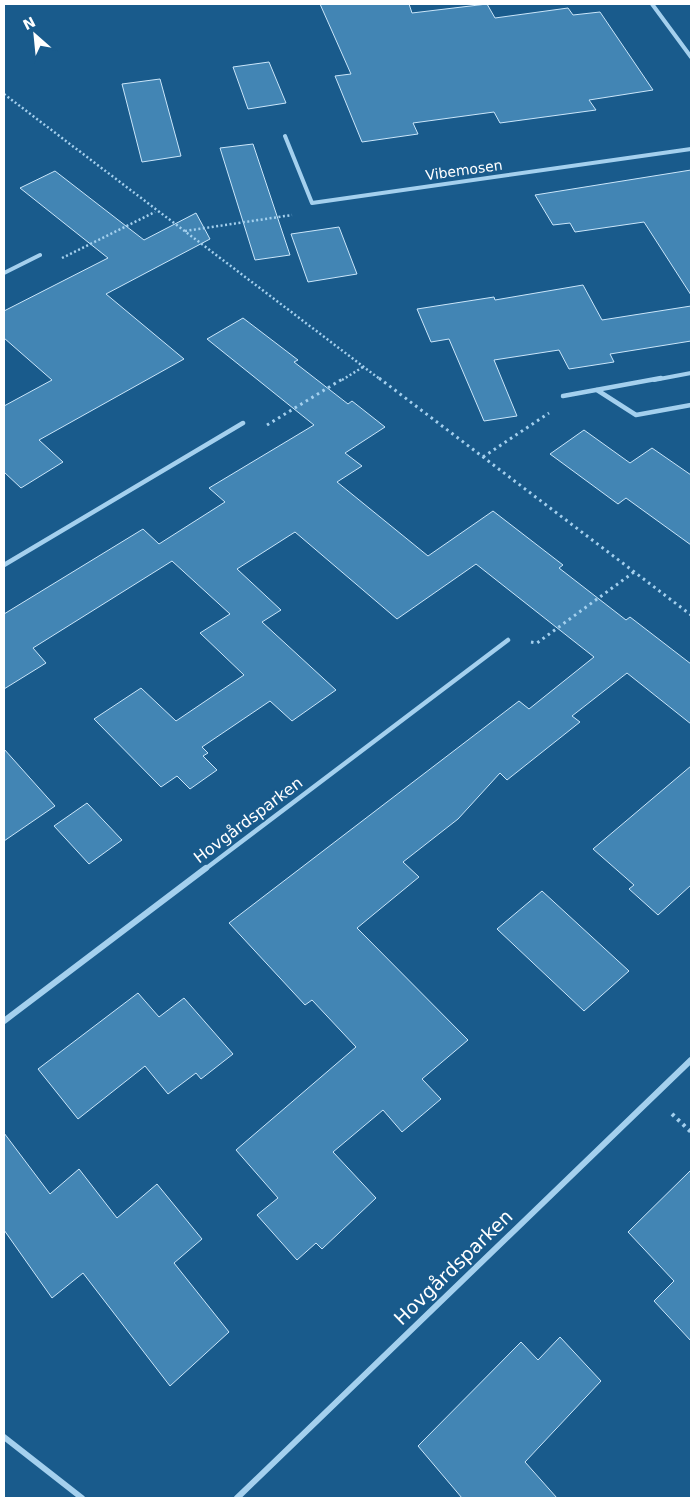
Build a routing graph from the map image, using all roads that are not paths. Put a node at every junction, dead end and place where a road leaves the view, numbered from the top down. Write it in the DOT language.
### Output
graph roads {
  1 [pos="652,4"];
  2 [pos="691,57"];
  3 [pos="285,136"];
  4 [pos="691,149"];
  5 [pos="40,255"];
  6 [pos="4,273"];
  7 [pos="691,373"];
  8 [pos="597,390"];
  9 [pos="563,396"];
  10 [pos="691,405"];
  11 [pos="243,423"];
  12 [pos="4,565"];
  13 [pos="508,640"];
  14 [pos="4,1022"];
  15 [pos="691,1060"];
  16 [pos="4,1438"];
  17 [pos="82,1498"];
  18 [pos="237,1498"];
  1 -- 2 [label="street"];
  3 -- 4 [label="street, Vibemosen"];
  5 -- 6 [label="street"];
  7 -- 8 [label="street"];
  8 -- 9 [label="street"];
  8 -- 10 [label="street"];
  11 -- 12 [label="street"];
  13 -- 14 [label="street, Hovgårdsparken"];
  15 -- 18 [label="street, Hovgårdsparken"];
  16 -- 17 [label="street"];
}
